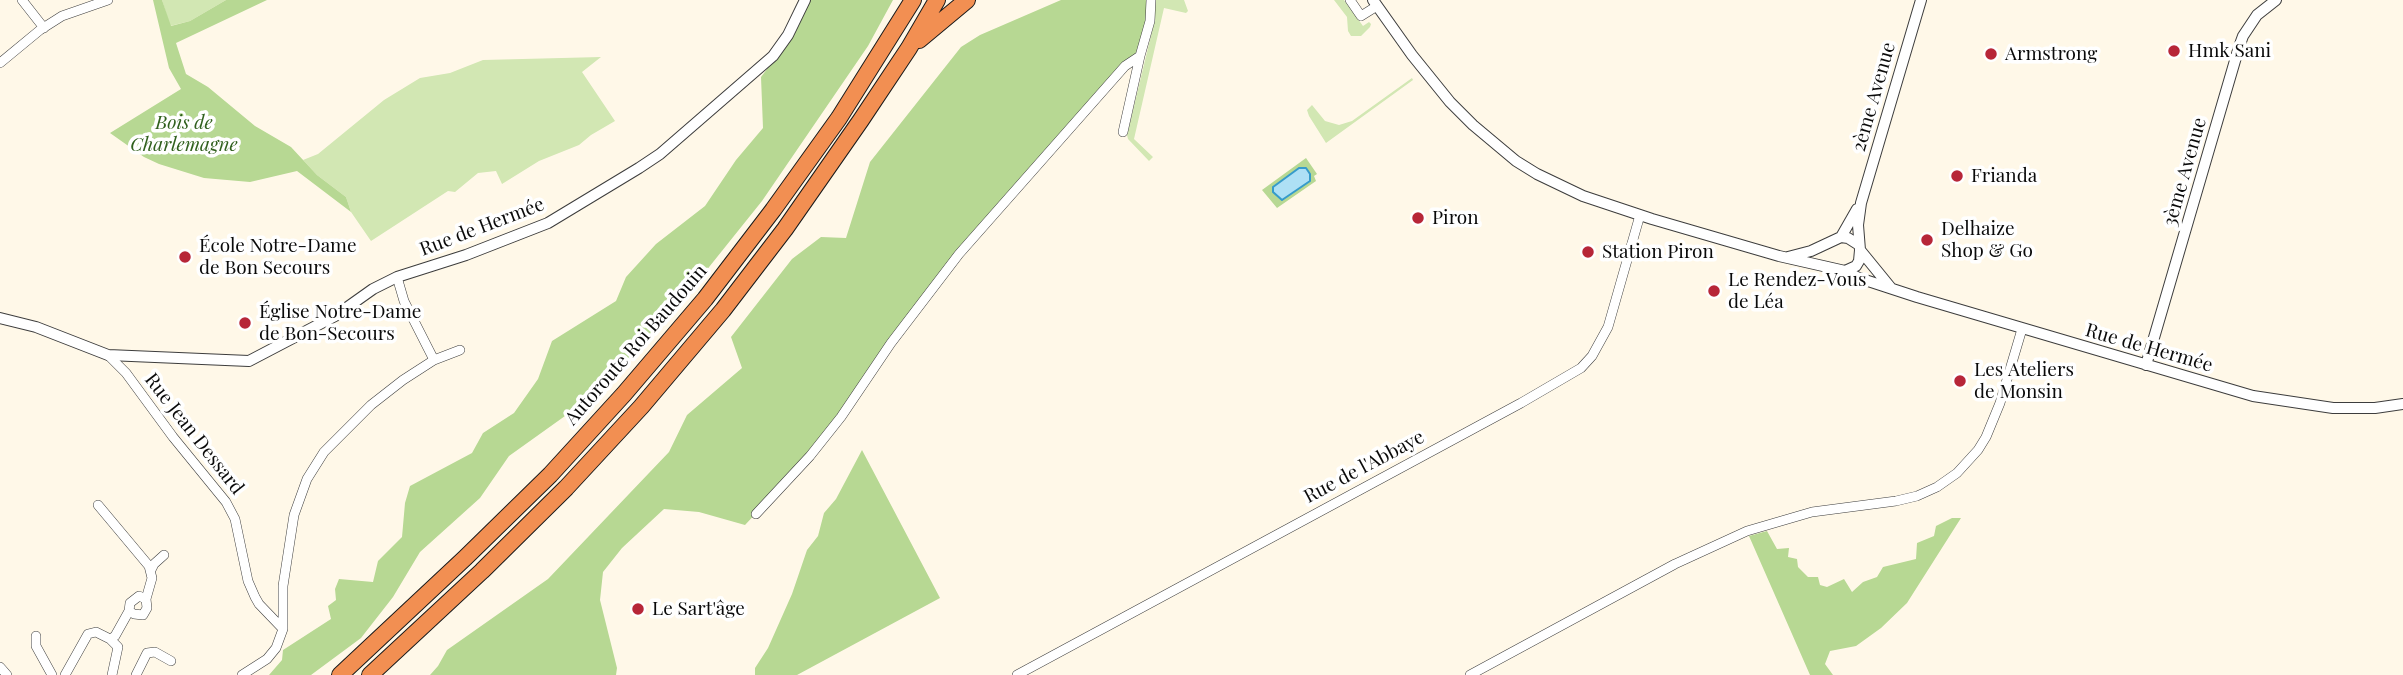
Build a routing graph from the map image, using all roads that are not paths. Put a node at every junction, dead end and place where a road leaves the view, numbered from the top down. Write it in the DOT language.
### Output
graph roads {
  1 [pos="22,0"];
  2 [pos="108,0"];
  3 [pos="805,0"];
  4 [pos="937,0"];
  5 [pos="967,0"];
  6 [pos="1151,0"];
  7 [pos="1350,0"];
  8 [pos="1921,0"];
  9 [pos="2276,0"];
  10 [pos="913,1"];
  11 [pos="1375,3"];
  12 [pos="44,28"];
  13 [pos="909,48"];
  14 [pos="1140,56"];
  15 [pos="0,63"];
  16 [pos="1123,132"];
  17 [pos="1861,203"];
  18 [pos="1640,215"];
  19 [pos="1841,237"];
  20 [pos="1830,243"];
  21 [pos="1860,247"];
  22 [pos="1788,257"];
  23 [pos="1833,269"];
  24 [pos="1845,271"];
  25 [pos="397,277"];
  26 [pos="1891,288"];
  27 [pos="0,318"];
  28 [pos="2022,328"];
  29 [pos="460,350"];
  30 [pos="108,355"];
  31 [pos="128,357"];
  32 [pos="434,360"];
  33 [pos="2146,365"];
  34 [pos="126,373"];
  35 [pos="2403,404"];
  36 [pos="98,505"];
  37 [pos="756,514"];
  38 [pos="164,555"];
  39 [pos="151,570"];
  40 [pos="283,629"];
  41 [pos="36,636"];
  42 [pos="110,639"];
  43 [pos="171,661"];
  44 [pos="0,667"];
  45 [pos="7,675"];
  46 [pos="52,675"];
  47 [pos="65,675"];
  48 [pos="111,675"];
  49 [pos="136,675"];
  50 [pos="242,675"];
  51 [pos="340,675"];
  52 [pos="370,675"];
  53 [pos="1017,675"];
  54 [pos="1471,675"];
  1 -- 12 [label="street"];
  2 -- 12 [label="street"];
  3 -- 25 [label="street, Rue de Hermée"];
  4 -- 13 [label="highway"];
  5 -- 13 [label="highway"];
  6 -- 14 [label="street"];
  7 -- 11 [label="street"];
  8 -- 17 [label="street, 2ème Avenue"];
  9 -- 33 [label="street, 3ème Avenue"];
  10 -- 51 [label="highway, Autoroute Roi Baudouin"];
  11 -- 18 [label="street, Rue de Hermée"];
  12 -- 15 [label="street"];
  13 -- 52 [label="highway"];
  14 -- 16 [label="street"];
  14 -- 37 [label="street"];
  17 -- 19 [label="street, 2ème Avenue"];
  17 -- 21 [label="street, 2ème Avenue"];
  18 -- 22 [label="street, Rue de Hermée"];
  18 -- 53 [label="street, Rue de l'Abbaye"];
  19 -- 20 [label="street"];
  19 -- 21 [label="street"];
  20 -- 22 [label="street"];
  20 -- 23 [label="street"];
  21 -- 24 [label="street"];
  21 -- 26 [label="street"];
  22 -- 23 [label="street, Rue de Hermée"];
  23 -- 24 [label="street, Rue de Hermée"];
  24 -- 26 [label="street, Rue de Hermée"];
  25 -- 31 [label="street, Rue de Hermée"];
  25 -- 32 [label="street"];
  26 -- 28 [label="street, Rue de Hermée"];
  27 -- 30 [label="street, Rue de Hermée"];
  28 -- 33 [label="street, Rue de Hermée"];
  28 -- 54 [label="street"];
  29 -- 32 [label="street"];
  30 -- 31 [label="street, Rue de Hermée"];
  30 -- 34 [label="street, Rue Jean Dessard"];
  31 -- 34 [label="street, Rue Jean Dessard"];
  32 -- 40 [label="street"];
  33 -- 35 [label="street, Rue de Hermée"];
  34 -- 40 [label="street, Rue Jean Dessard"];
  36 -- 39 [label="street"];
  38 -- 39 [label="street"];
  39 -- 42 [label="street"];
  40 -- 50 [label="street"];
  41 -- 46 [label="street"];
  42 -- 47 [label="street"];
  42 -- 48 [label="street"];
  43 -- 49 [label="street"];
  44 -- 45 [label="street"];
}
